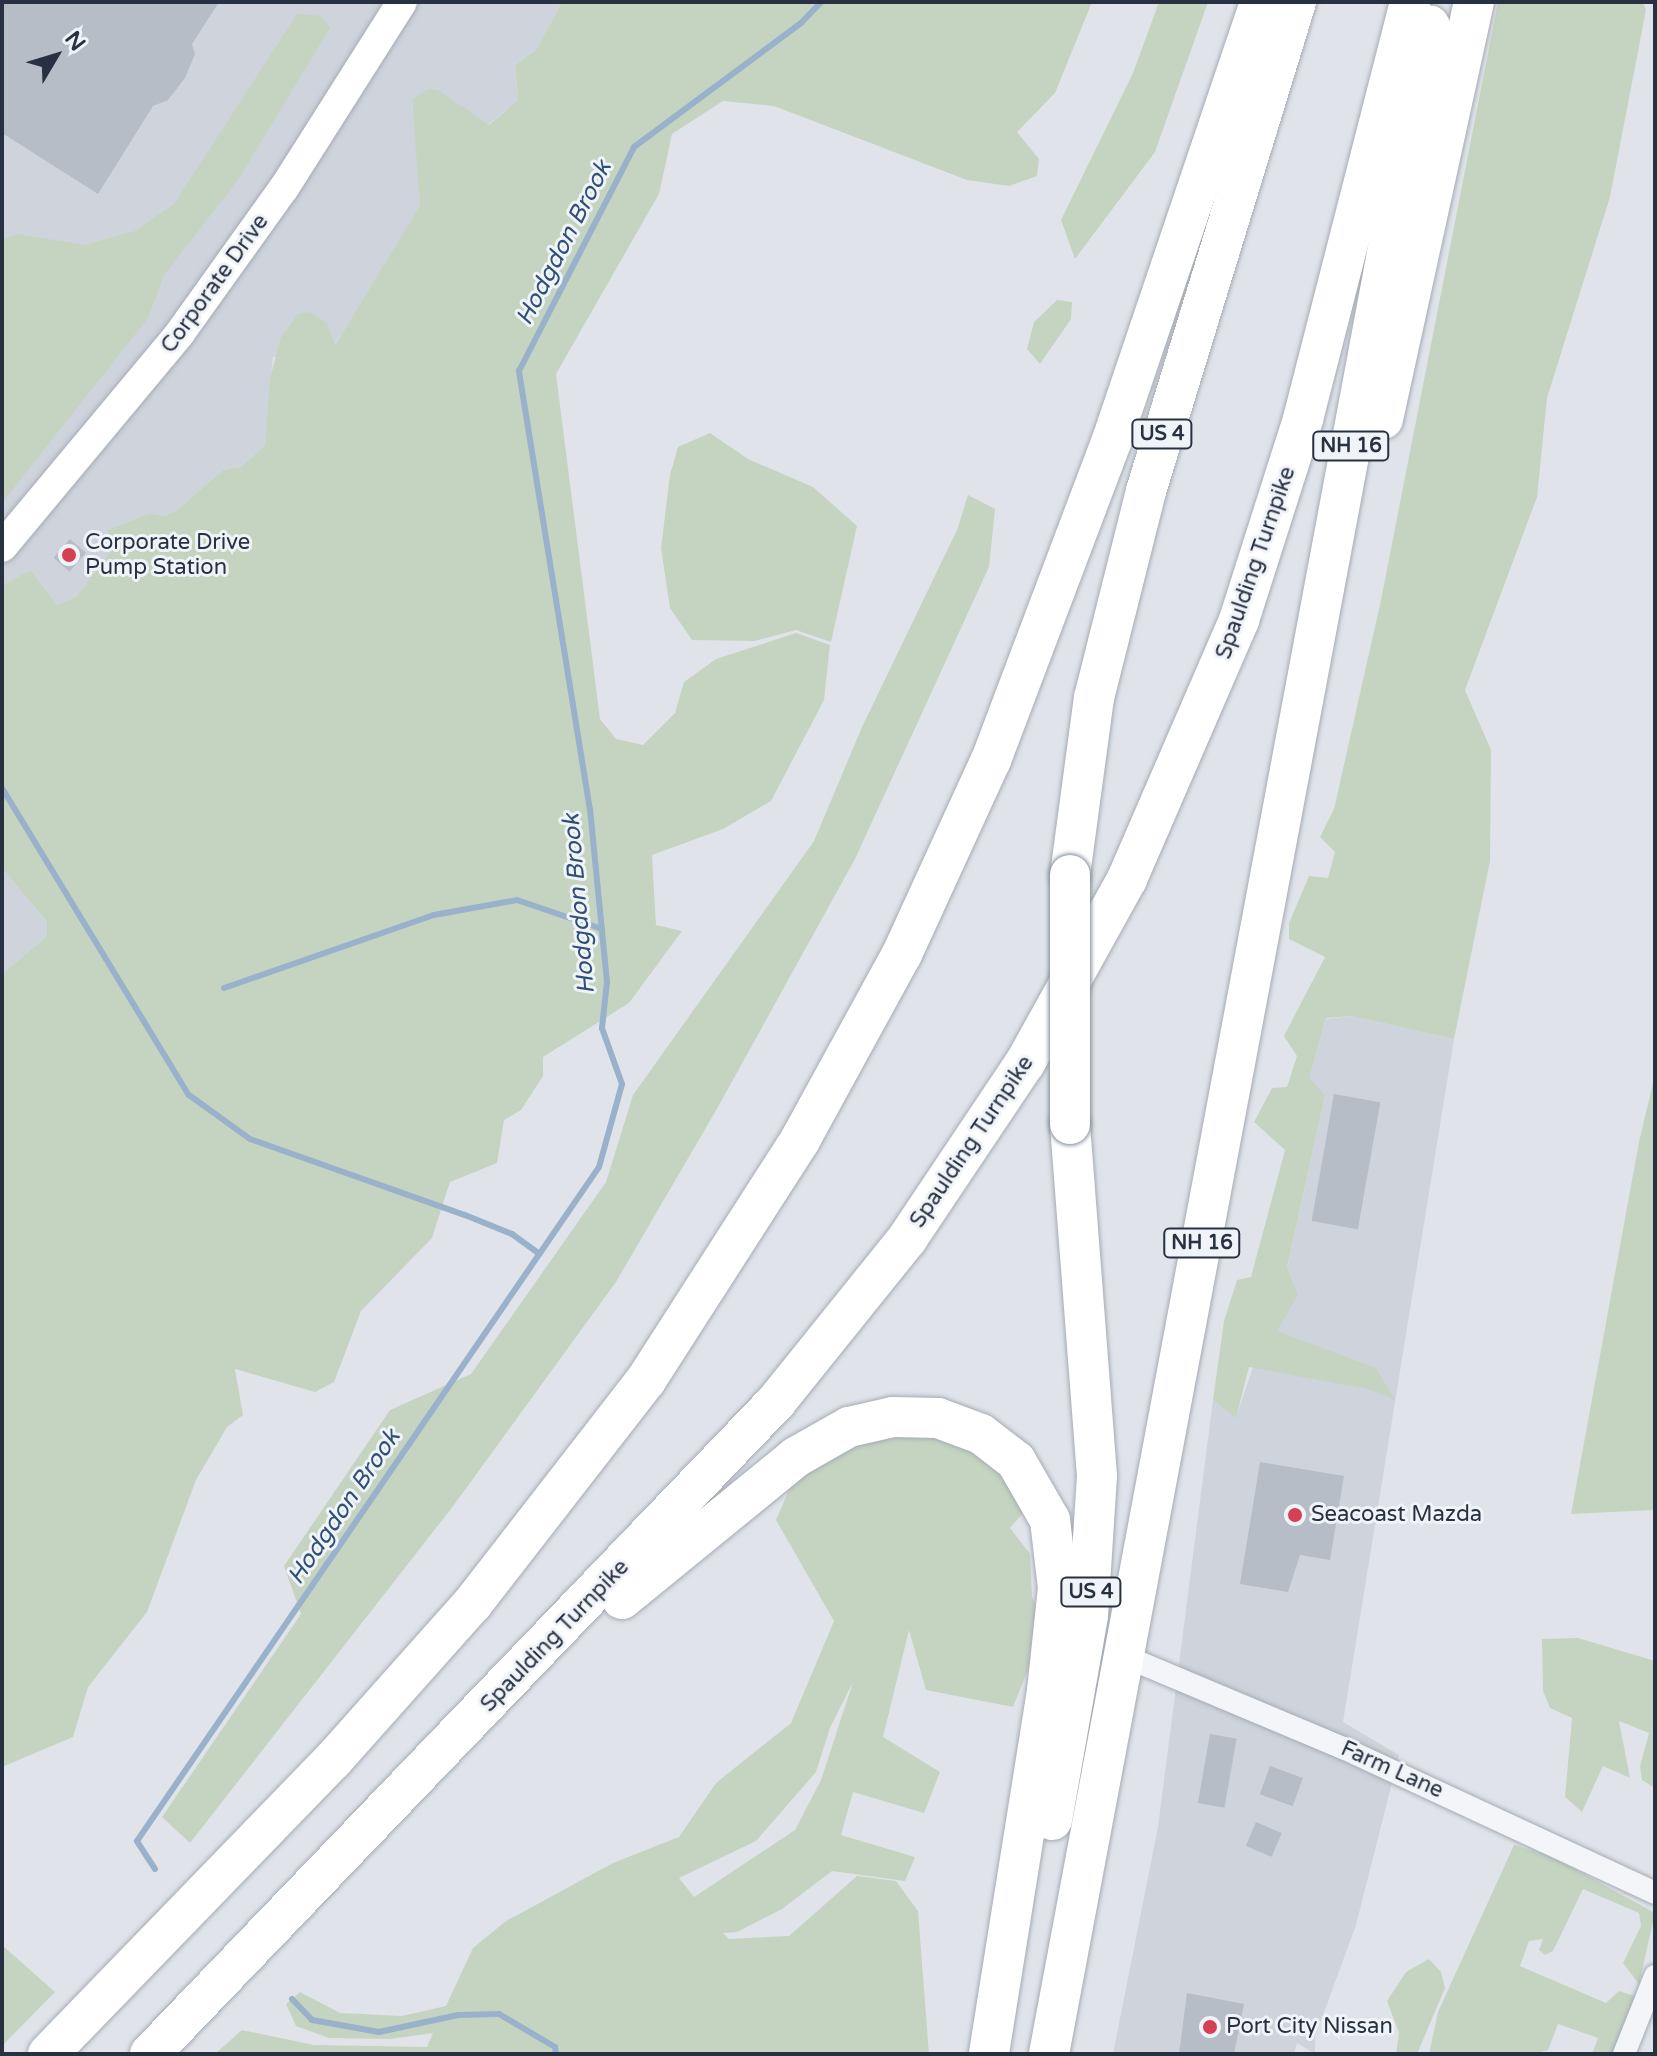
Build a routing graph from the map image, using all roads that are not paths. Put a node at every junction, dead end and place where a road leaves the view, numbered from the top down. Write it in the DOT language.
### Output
graph roads {
  1 [pos="402,2"];
  2 [pos="1260,2"];
  3 [pos="1296,2"];
  4 [pos="1410,2"];
  5 [pos="1434,2"];
  6 [pos="1474,2"];
  7 [pos="2,547"];
  8 [pos="1278,830"];
  9 [pos="1124,1656"];
  10 [pos="473,1720"];
  11 [pos="343,1854"];
  12 [pos="1655,1893"];
  13 [pos="1655,1976"];
  14 [pos="48,2054"];
  15 [pos="150,2054"];
  16 [pos="176,2054"];
  17 [pos="989,2054"];
  18 [pos="1008,2054"];
  19 [pos="1049,2054"];
  20 [pos="1624,2054"];
  1 -- 7 [label="street, Corporate Drive"];
  2 -- 14 [label="highway"];
  3 -- 18 [label="highway, US 4, bridge"];
  4 -- 10 [label="highway, Spaulding Turnpike"];
  5 -- 8 [label="highway, NH 16"];
  6 -- 8 [label="highway"];
  8 -- 9 [label="highway, NH 16"];
  9 -- 12 [label="street, Farm Lane"];
  9 -- 19 [label="highway, NH 16"];
  10 -- 11 [label="highway, Spaulding Turnpike"];
  10 -- 17 [label="highway"];
  11 -- 15 [label="highway, Spaulding Turnpike"];
  11 -- 16 [label="highway"];
  13 -- 20 [label="street"];
}
